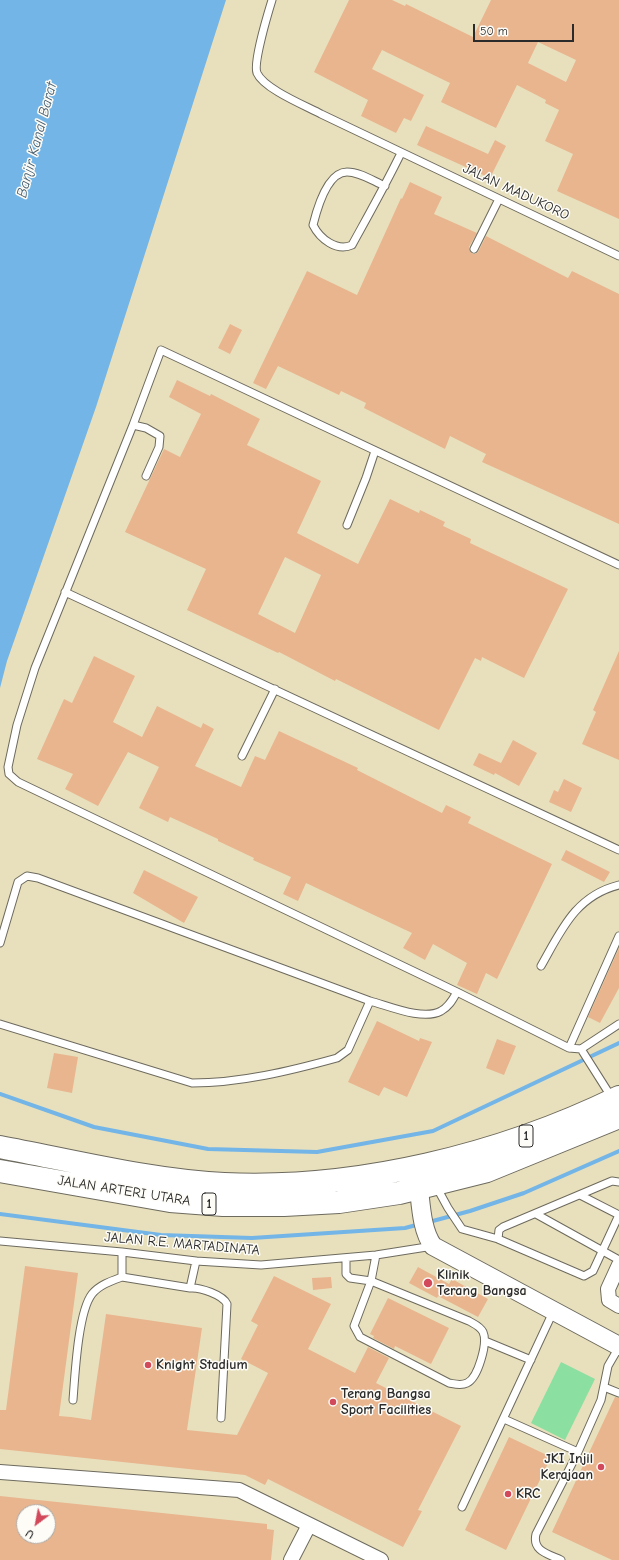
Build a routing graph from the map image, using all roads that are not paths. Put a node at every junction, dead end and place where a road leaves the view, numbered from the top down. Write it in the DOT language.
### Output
graph roads {
  1 [pos="272,0"];
  2 [pos="401,153"];
  3 [pos="384,186"];
  4 [pos="499,199"];
  5 [pos="474,249"];
  6 [pos="619,256"];
  7 [pos="133,426"];
  8 [pos="375,451"];
  9 [pos="146,476"];
  10 [pos="346,526"];
  11 [pos="619,564"];
  12 [pos="65,592"];
  13 [pos="275,689"];
  14 [pos="242,756"];
  15 [pos="619,850"];
  16 [pos="619,885"];
  17 [pos="619,936"];
  18 [pos="0,943"];
  19 [pos="541,966"];
  20 [pos="457,992"];
  21 [pos="370,1001"];
  22 [pos="0,1024"];
  23 [pos="619,1024"];
  24 [pos="569,1048"];
  25 [pos="581,1049"];
  26 [pos="617,1104"];
  27 [pos="0,1147"];
  28 [pos="0,1171"];
  29 [pos="619,1182"];
  30 [pos="425,1193"];
  31 [pos="580,1195"];
  32 [pos="536,1214"];
  33 [pos="619,1215"];
  34 [pos="430,1238"];
  35 [pos="498,1239"];
  36 [pos="0,1241"];
  37 [pos="603,1250"];
  38 [pos="122,1252"];
  39 [pos="376,1255"];
  40 [pos="346,1258"];
  41 [pos="619,1260"];
  42 [pos="196,1261"];
  43 [pos="619,1265"];
  44 [pos="122,1277"];
  45 [pos="371,1281"];
  46 [pos="190,1288"];
  47 [pos="619,1306"];
  48 [pos="554,1312"];
  49 [pos="485,1341"];
  50 [pos="619,1346"];
  51 [pos="531,1360"];
  52 [pos="604,1387"];
  53 [pos="619,1393"];
  54 [pos="73,1400"];
  55 [pos="221,1418"];
  56 [pos="504,1419"];
  57 [pos="578,1452"];
  58 [pos="0,1472"];
  59 [pos="462,1507"];
  60 [pos="309,1525"];
  61 [pos="291,1560"];
  62 [pos="381,1560"];
  63 [pos="561,1560"];
  1 -- 2 [label="lane, JALAN MADUKORO"];
  2 -- 3 [label="lane"];
  2 -- 4 [label="lane, JALAN MADUKORO"];
  3 -- 3 [label="lane"];
  4 -- 5 [label="lane"];
  4 -- 6 [label="lane, JALAN MADUKORO"];
  7 -- 8 [label="lane"];
  7 -- 9 [label="lane"];
  7 -- 12 [label="lane"];
  8 -- 10 [label="lane"];
  8 -- 11 [label="lane"];
  12 -- 13 [label="lane"];
  12 -- 20 [label="lane"];
  13 -- 14 [label="lane"];
  13 -- 15 [label="lane"];
  16 -- 19 [label="lane"];
  17 -- 24 [label="lane"];
  18 -- 21 [label="lane"];
  20 -- 21 [label="lane"];
  20 -- 24 [label="lane"];
  21 -- 22 [label="lane"];
  23 -- 25 [label="lane"];
  24 -- 25 [label="lane"];
  25 -- 26 [label="lane"];
  26 -- 27 [label="highway, JALAN ARTERI UTARA / 1"];
  26 -- 30 [label="highway, JALAN ARTERI UTARA / 1"];
  28 -- 30 [label="highway, JALAN ARTERI UTARA / 1"];
  29 -- 31 [label="lane"];
  30 -- 34 [label="street"];
  30 -- 35 [label="lane"];
  31 -- 32 [label="lane"];
  31 -- 33 [label="lane"];
  32 -- 35 [label="lane"];
  32 -- 37 [label="lane"];
  33 -- 37 [label="lane"];
  34 -- 39 [label="lane, JALAN R.E. MARTADINATA"];
  34 -- 48 [label="street"];
  35 -- 37 [label="lane"];
  36 -- 38 [label="lane, JALAN R.E. MARTADINATA"];
  37 -- 41 [label="lane"];
  38 -- 42 [label="lane, JALAN R.E. MARTADINATA"];
  38 -- 44 [label="lane"];
  39 -- 40 [label="lane, JALAN R.E. MARTADINATA"];
  39 -- 45 [label="lane"];
  40 -- 42 [label="lane, JALAN R.E. MARTADINATA"];
  40 -- 45 [label="lane"];
  42 -- 46 [label="lane"];
  43 -- 47 [label="street"];
  44 -- 46 [label="lane"];
  44 -- 54 [label="lane"];
  45 -- 49 [label="lane"];
  45 -- 49 [label="lane"];
  46 -- 55 [label="lane"];
  48 -- 50 [label="street"];
  48 -- 51 [label="lane"];
  49 -- 51 [label="lane"];
  50 -- 52 [label="lane"];
  51 -- 56 [label="lane"];
  52 -- 53 [label="lane"];
  52 -- 57 [label="lane"];
  56 -- 57 [label="lane"];
  56 -- 59 [label="lane"];
  57 -- 63 [label="lane"];
  58 -- 60 [label="street"];
  60 -- 61 [label="street"];
  60 -- 62 [label="street"];
}
